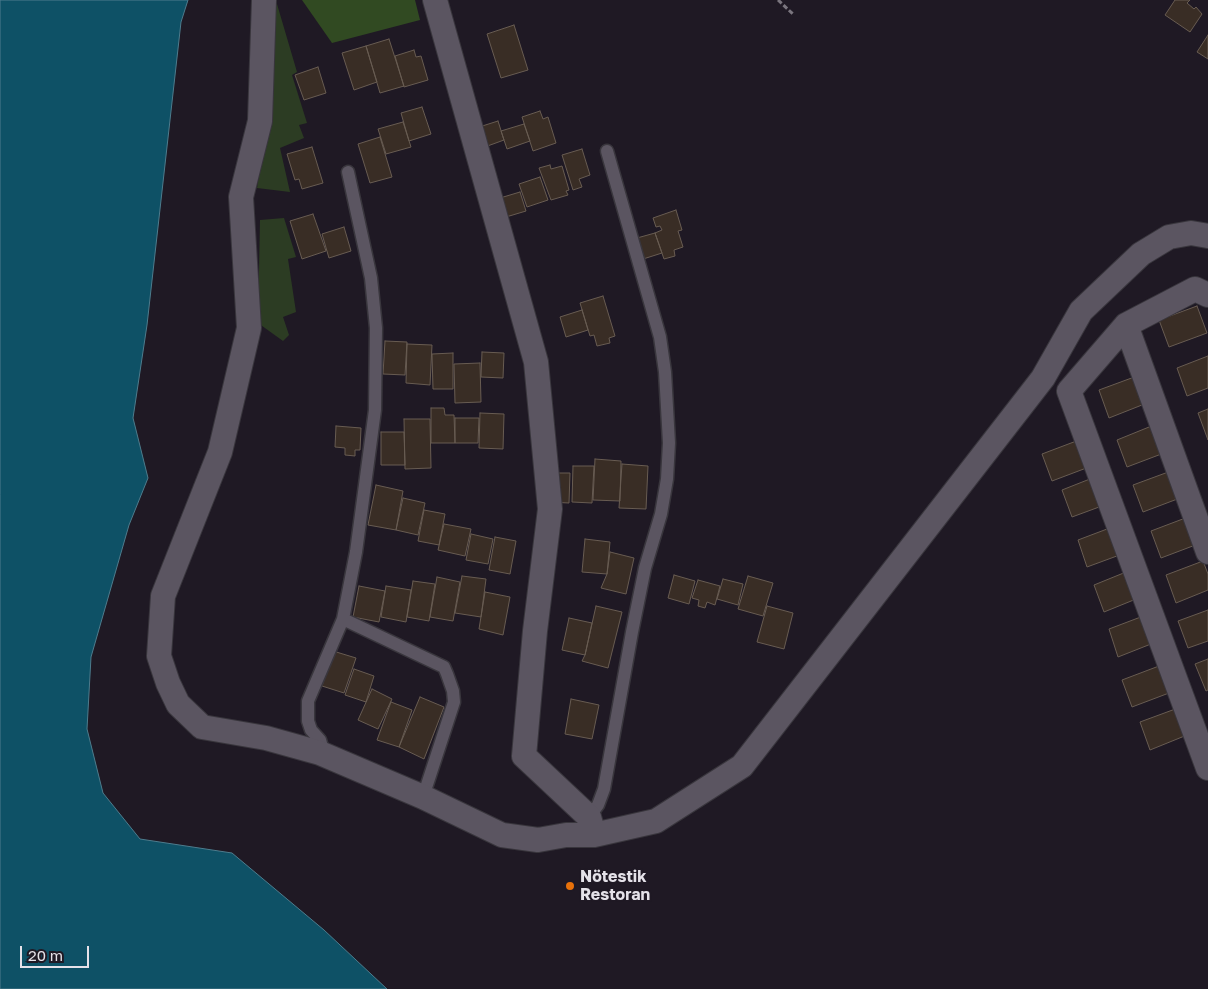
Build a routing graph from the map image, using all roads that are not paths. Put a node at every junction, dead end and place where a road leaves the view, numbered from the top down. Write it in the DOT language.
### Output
graph roads {
  1 [pos="264,0"];
  2 [pos="435,0"];
  3 [pos="607,151"];
  4 [pos="348,172"];
  5 [pos="1208,236"];
  6 [pos="1208,295"];
  7 [pos="1126,325"];
  8 [pos="1208,552"];
  9 [pos="343,619"];
  10 [pos="320,753"];
  11 [pos="1208,768"];
  12 [pos="423,797"];
  13 [pos="592,826"];
  1 -- 10 [label="street"];
  2 -- 13 [label="street"];
  3 -- 13 [label="lane"];
  4 -- 9 [label="lane"];
  5 -- 13 [label="street"];
  6 -- 7 [label="street"];
  7 -- 8 [label="street"];
  7 -- 11 [label="street"];
  9 -- 10 [label="lane"];
  9 -- 12 [label="lane"];
  10 -- 12 [label="street"];
  12 -- 13 [label="street"];
}
